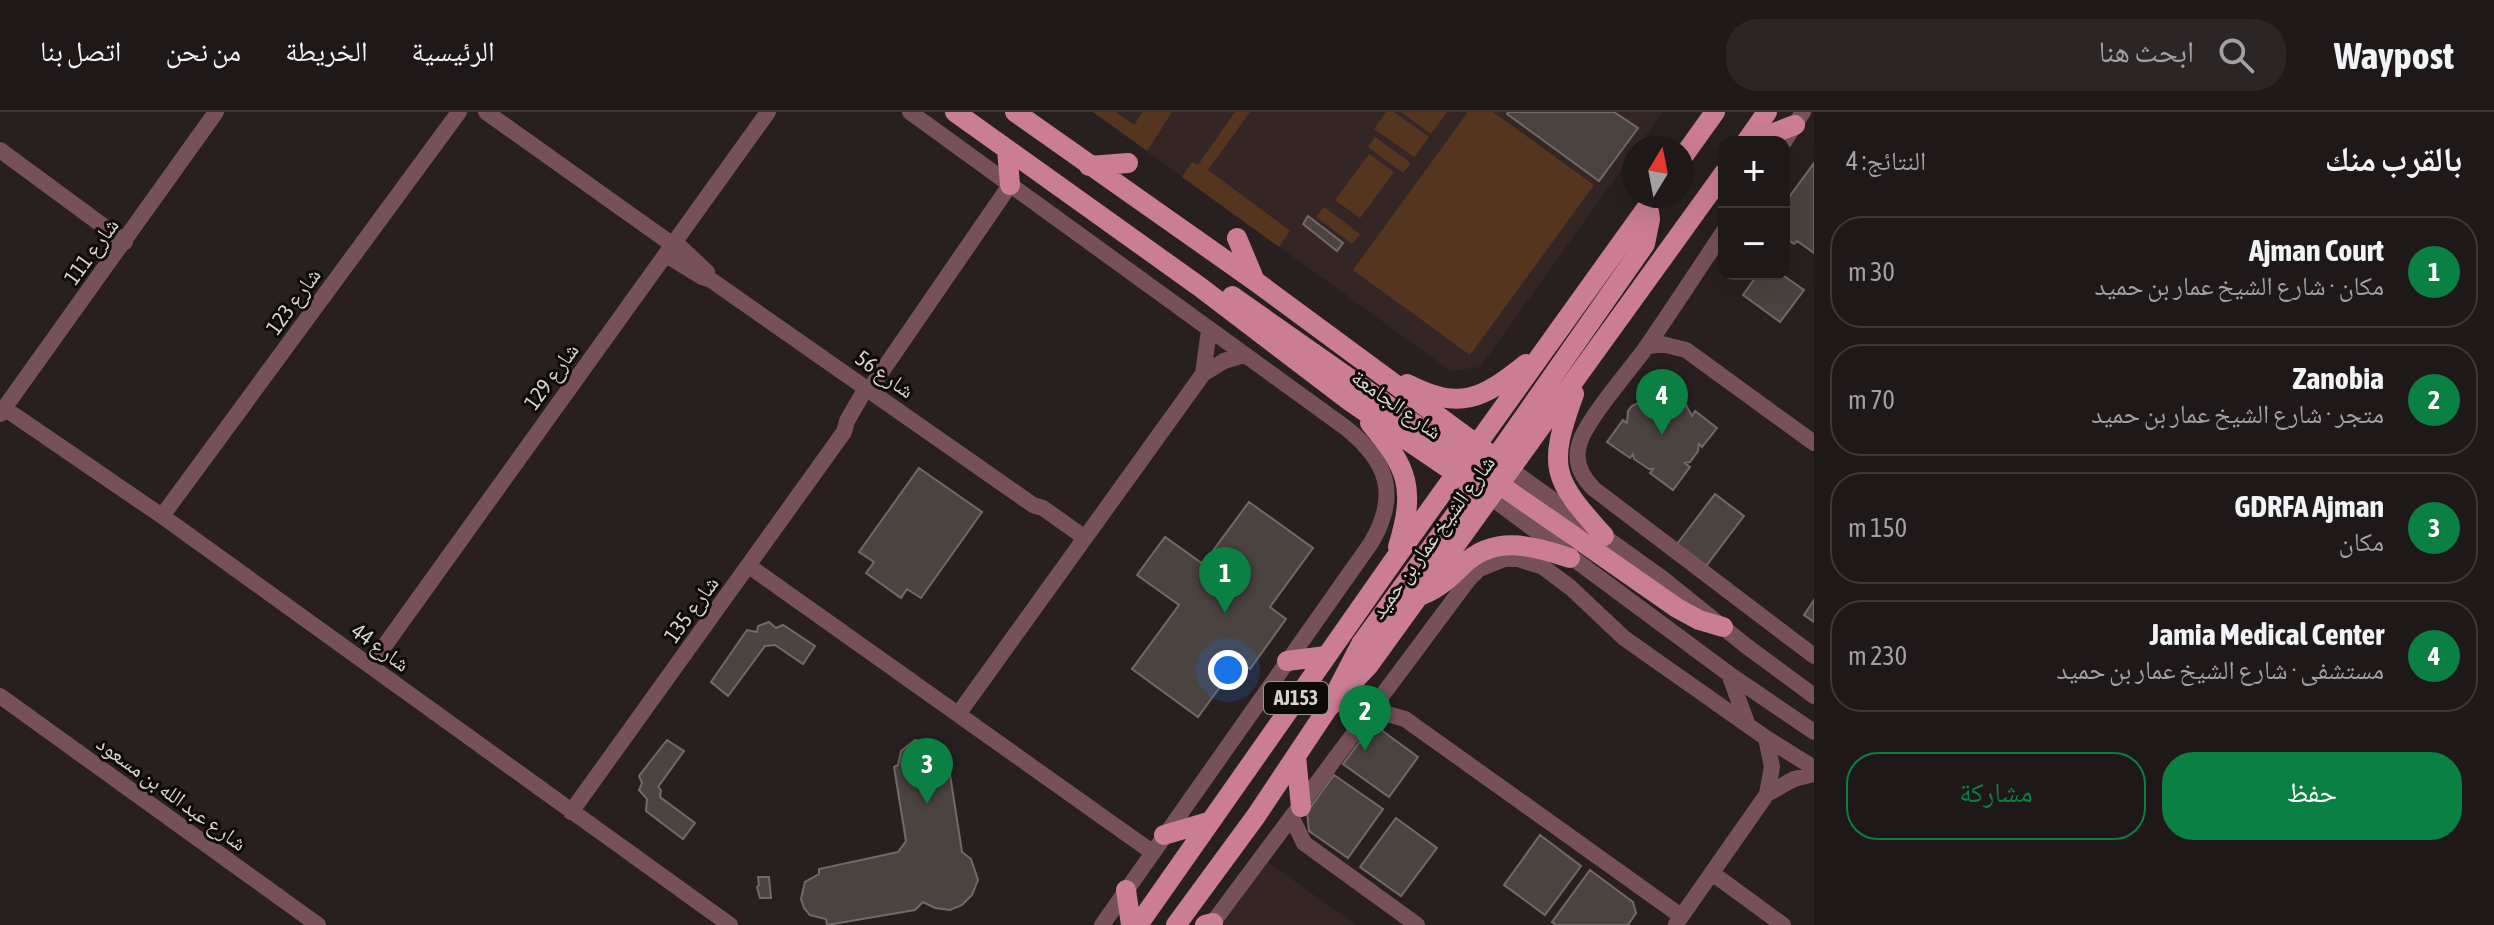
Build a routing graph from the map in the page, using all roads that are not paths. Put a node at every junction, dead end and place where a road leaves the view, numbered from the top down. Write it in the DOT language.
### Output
graph roads {
  1 [pos="216,112"];
  2 [pos="459,112"];
  3 [pos="486,112"];
  4 [pos="768,112"];
  5 [pos="910,112"];
  6 [pos="955,112"];
  7 [pos="1015,112"];
  8 [pos="1715,112"];
  9 [pos="1767,112"];
  10 [pos="1794,126"];
  11 [pos="1752,136"];
  12 [pos="1765,136"];
  13 [pos="1694,141"];
  14 [pos="1007,149"];
  15 [pos="0,150"];
  16 [pos="1128,163"];
  17 [pos="1089,166"];
  18 [pos="1718,181"];
  19 [pos="1010,185"];
  20 [pos="1646,208"];
  21 [pos="1651,208"];
  22 [pos="1237,238"];
  23 [pos="1718,240"];
  24 [pos="125,242"];
  25 [pos="671,247"];
  26 [pos="1255,281"];
  27 [pos="1200,287"];
  28 [pos="1209,330"];
  29 [pos="1646,347"];
  30 [pos="1545,350"];
  31 [pos="1244,355"];
  32 [pos="1360,360"];
  33 [pos="1582,372"];
  34 [pos="1203,374"];
  35 [pos="870,391"];
  36 [pos="1351,402"];
  37 [pos="2,411"];
  38 [pos="1814,443"];
  39 [pos="1483,472"];
  40 [pos="162,516"];
  41 [pos="1604,536"];
  42 [pos="1082,541"];
  43 [pos="1570,558"];
  44 [pos="1394,560"];
  45 [pos="749,566"];
  46 [pos="1418,596"];
  47 [pos="1723,627"];
  48 [pos="1326,656"];
  49 [pos="1814,656"];
  50 [pos="1287,661"];
  51 [pos="370,666"];
  52 [pos="1729,674"];
  53 [pos="1787,677"];
  54 [pos="1814,683"];
  55 [pos="1390,687"];
  56 [pos="0,696"];
  57 [pos="1814,696"];
  58 [pos="1328,708"];
  59 [pos="959,713"];
  60 [pos="1367,715"];
  61 [pos="1405,719"];
  62 [pos="1747,723"];
  63 [pos="1814,732"];
  64 [pos="1766,738"];
  65 [pos="1296,756"];
  66 [pos="1814,771"];
  67 [pos="1767,794"];
  68 [pos="571,812"];
  69 [pos="1296,812"];
  70 [pos="1208,822"];
  71 [pos="1274,840"];
  72 [pos="1304,843"];
  73 [pos="1158,844"];
  74 [pos="1712,873"];
  75 [pos="1126,890"];
  76 [pos="1678,921"];
  77 [pos="1210,924"];
  78 [pos="318,925"];
  79 [pos="730,925"];
  80 [pos="1102,925"];
  81 [pos="1131,925"];
  82 [pos="1138,925"];
  83 [pos="1176,925"];
  84 [pos="1417,925"];
  85 [pos="1783,925"];
  1 -- 24 [label="street, شارع 111"];
  2 -- 40 [label="street, شارع 123"];
  3 -- 25 [label="street, شارع 56"];
  4 -- 25 [label="street, شارع 129"];
  5 -- 19 [label="street"];
  6 -- 14 [label="main road, شارع الجامعة"];
  7 -- 17 [label="main road, شارع الجامعة"];
  8 -- 13 [label="main road"];
  9 -- 11 [label="main road"];
  10 -- 12 [label="main road"];
  14 -- 19 [label="main road"];
  14 -- 27 [label="main road, شارع الجامعة"];
  15 -- 24 [label="street"];
  16 -- 17 [label="main road"];
  17 -- 26 [label="main road, شارع الجامعة"];
  18 -- 33 [label="main road, شارع الشيخ عمار بن حميد / AJ153"];
  19 -- 28 [label="street"];
  19 -- 35 [label="street, شارع 135"];
  20 -- 30 [label="main road, شارع الشيخ عمار بن حميد / AJ153"];
  21 -- 39 [label="main road"];
  22 -- 26 [label="main road"];
  23 -- 29 [label="street"];
  24 -- 37 [label="street, شارع 111"];
  25 -- 35 [label="street, شارع 56"];
  25 -- 51 [label="street, شارع 129"];
  26 -- 32 [label="main road, شارع الجامعة"];
  27 -- 36 [label="main road, شارع الجامعة"];
  27 -- 39 [label="main road"];
  28 -- 31 [label="street"];
  28 -- 34 [label="street"];
  29 -- 38 [label="street"];
  29 -- 49 [label="street"];
  30 -- 32 [label="main road"];
  30 -- 39 [label="main road, شارع الشيخ عمار بن حميد / AJ153"];
  31 -- 34 [label="street"];
  31 -- 50 [label="street"];
  32 -- 39 [label="main road, شارع الجامعة"];
  33 -- 39 [label="main road, شارع الشيخ عمار بن حميد / AJ153"];
  33 -- 41 [label="main road"];
  34 -- 42 [label="street"];
  35 -- 42 [label="street, شارع 56"];
  35 -- 45 [label="street, شارع 135"];
  36 -- 39 [label="main road, شارع الجامعة"];
  36 -- 44 [label="main road"];
  37 -- 40 [label="street, شارع 44"];
  39 -- 41 [label="street, شارع الجامعة"];
  39 -- 43 [label="street, شارع الجامعة"];
  39 -- 44 [label="main road, شارع الشيخ عمار بن حميد / AJ153"];
  39 -- 46 [label="main road, شارع الشيخ عمار بن حميد / AJ153"];
  39 -- 47 [label="main road"];
  39 -- 58 [label="main road"];
  40 -- 51 [label="street, شارع 44"];
  41 -- 47 [label="street, شارع الجامعة"];
  42 -- 59 [label="street"];
  43 -- 46 [label="main road"];
  43 -- 52 [label="street, شارع الجامعة"];
  44 -- 48 [label="main road, شارع الشيخ عمار بن حميد / AJ153"];
  45 -- 59 [label="street"];
  45 -- 68 [label="street, شارع 135"];
  46 -- 58 [label="main road, شارع الشيخ عمار بن حميد / AJ153"];
  47 -- 53 [label="street, شارع الجامعة"];
  48 -- 50 [label="main road"];
  48 -- 70 [label="main road, شارع الشيخ عمار بن حميد / AJ153"];
  50 -- 73 [label="street"];
  51 -- 68 [label="street, شارع 44"];
  52 -- 62 [label="street"];
  52 -- 63 [label="street, شارع الجامعة"];
  53 -- 54 [label="street"];
  53 -- 57 [label="street, شارع الجامعة"];
  55 -- 60 [label="street"];
  55 -- 61 [label="street"];
  55 -- 62 [label="street"];
  56 -- 78 [label="street, شارع عبد الله بن مسعود"];
  58 -- 65 [label="main road, شارع الشيخ عمار بن حميد / AJ153"];
  59 -- 73 [label="street"];
  60 -- 61 [label="street"];
  60 -- 69 [label="street"];
  61 -- 76 [label="street"];
  62 -- 64 [label="street"];
  64 -- 66 [label="street"];
  64 -- 67 [label="street"];
  65 -- 69 [label="main road"];
  65 -- 83 [label="main road, شارع الشيخ عمار بن حميد / AJ153"];
  66 -- 67 [label="street"];
  67 -- 74 [label="street"];
  68 -- 79 [label="street, شارع 44"];
  69 -- 71 [label="street"];
  69 -- 72 [label="street"];
  70 -- 73 [label="main road"];
  70 -- 82 [label="main road, شارع الشيخ عمار بن حميد / AJ153"];
  71 -- 72 [label="street"];
  71 -- 77 [label="street"];
  72 -- 84 [label="street"];
  73 -- 75 [label="street"];
  74 -- 76 [label="street"];
  74 -- 85 [label="street"];
  75 -- 80 [label="street"];
  75 -- 81 [label="main road"];
}
